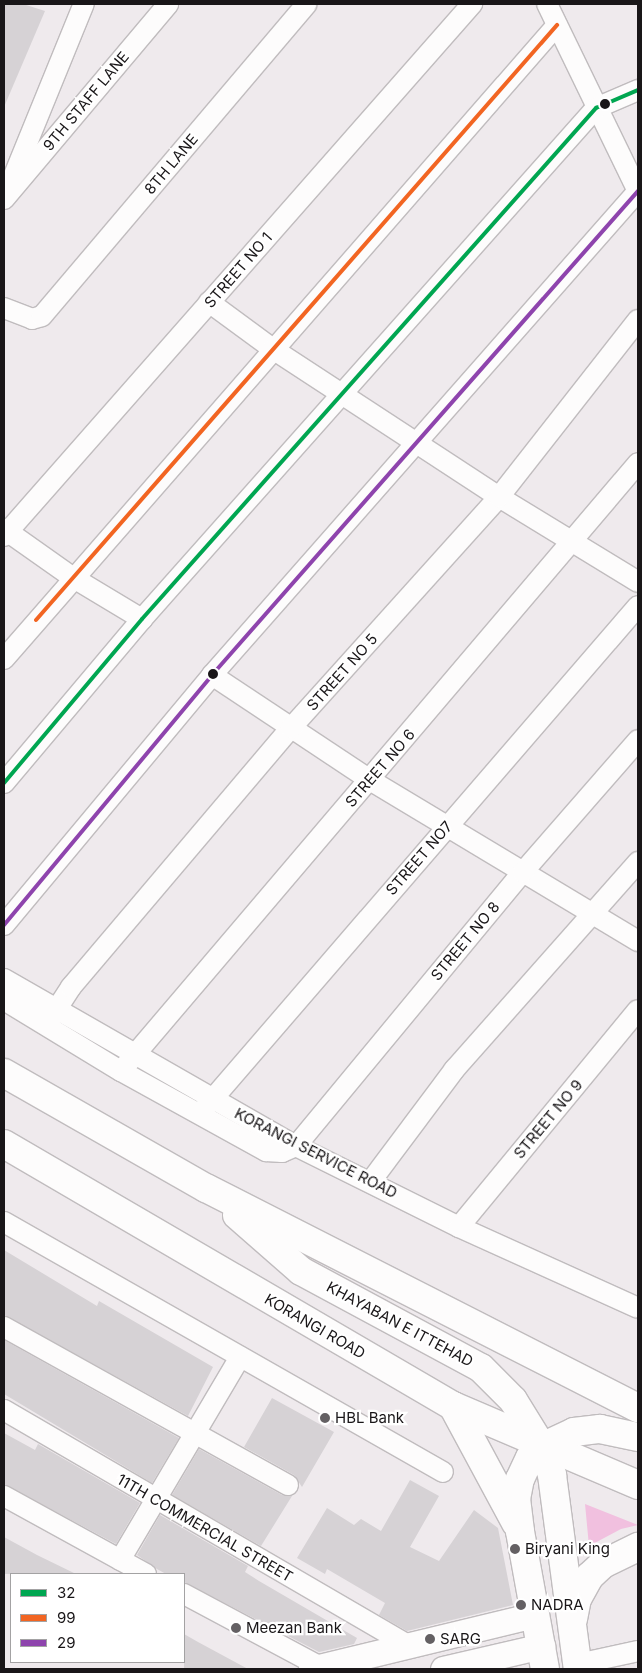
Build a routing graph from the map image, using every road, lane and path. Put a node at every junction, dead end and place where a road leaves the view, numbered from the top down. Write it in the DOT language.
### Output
graph roads {
  1 [pos="84,4"];
  2 [pos="168,4"];
  3 [pos="307,4"];
  4 [pos="472,4"];
  5 [pos="547,4"];
  6 [pos="557,25"];
  7 [pos="638,90"];
  8 [pos="596,108"];
  9 [pos="638,191"];
  10 [pos="4,200"];
  11 [pos="209,302"];
  12 [pos="4,308"];
  13 [pos="638,320"];
  14 [pos="273,348"];
  15 [pos="342,394"];
  16 [pos="417,442"];
  17 [pos="638,463"];
  18 [pos="499,497"];
  19 [pos="5,532"];
  20 [pos="574,543"];
  21 [pos="72,577"];
  22 [pos="638,582"];
  23 [pos="638,606"];
  24 [pos="142,619"];
  25 [pos="4,659"];
  26 [pos="212,675"];
  27 [pos="291,728"];
  28 [pos="638,740"];
  29 [pos="370,780"];
  30 [pos="4,783"];
  31 [pos="447,826"];
  32 [pos="638,862"];
  33 [pos="523,872"];
  34 [pos="591,912"];
  35 [pos="4,925"];
  36 [pos="638,941"];
  37 [pos="4,978"];
  38 [pos="4,1000"];
  39 [pos="638,1010"];
  40 [pos="50,1017"];
  41 [pos="136,1057"];
  42 [pos="121,1071"];
  43 [pos="4,1073"];
  44 [pos="206,1105"];
  45 [pos="4,1144"];
  46 [pos="296,1146"];
  47 [pos="371,1180"];
  48 [pos="206,1188"];
  49 [pos="4,1222"];
  50 [pos="459,1227"];
  51 [pos="638,1308"];
  52 [pos="4,1327"];
  53 [pos="240,1357"];
  54 [pos="453,1406"];
  55 [pos="638,1408"];
  56 [pos="4,1410"];
  57 [pos="192,1432"];
  58 [pos="638,1437"];
  59 [pos="542,1447"];
  60 [pos="443,1472"];
  61 [pos="288,1485"];
  62 [pos="638,1485"];
  63 [pos="556,1495"];
  64 [pos="4,1496"];
  65 [pos="516,1499"];
  66 [pos="154,1500"];
  67 [pos="520,1531"];
  68 [pos="638,1547"];
  69 [pos="120,1560"];
  70 [pos="144,1573"];
  71 [pos="185,1595"];
  72 [pos="535,1615"];
  73 [pos="572,1626"];
  74 [pos="407,1645"];
  75 [pos="638,1651"];
  76 [pos="543,1658"];
  77 [pos="578,1667"];
  78 [pos="316,1668"];
  79 [pos="443,1669"];
  1 -- 10 [label="street"];
  2 -- 10 [label="street, 9TH STAFF LANE"];
  3 -- 12 [label="street, 8TH LANE"];
  4 -- 11 [label="street, STREET NO 1"];
  5 -- 6 [label="street"];
  6 -- 8 [label="street"];
  6 -- 14 [label="street"];
  7 -- 8 [label="street"];
  8 -- 9 [label="street"];
  8 -- 15 [label="street"];
  9 -- 16 [label="street"];
  11 -- 14 [label="street"];
  11 -- 19 [label="street, STREET NO 1"];
  13 -- 18 [label="street, STREET NO 5"];
  14 -- 15 [label="street"];
  14 -- 21 [label="street"];
  15 -- 16 [label="street"];
  15 -- 24 [label="street"];
  16 -- 18 [label="street"];
  16 -- 26 [label="street"];
  17 -- 20 [label="street, STREET NO 6"];
  18 -- 20 [label="street"];
  18 -- 27 [label="street, STREET NO 5"];
  19 -- 21 [label="street"];
  20 -- 22 [label="street"];
  20 -- 29 [label="street, STREET NO 6"];
  21 -- 24 [label="street"];
  21 -- 25 [label="street"];
  23 -- 31 [label="street, STREET NO7"];
  24 -- 30 [label="street"];
  26 -- 27 [label="street"];
  26 -- 35 [label="street"];
  27 -- 29 [label="street"];
  27 -- 40 [label="street, STREET NO 5"];
  28 -- 33 [label="street, STREET NO 8"];
  29 -- 31 [label="street"];
  29 -- 41 [label="street, STREET NO 6"];
  31 -- 33 [label="street"];
  31 -- 44 [label="street, STREET NO7"];
  32 -- 34 [label="street"];
  33 -- 34 [label="street"];
  33 -- 46 [label="street, STREET NO 8"];
  34 -- 36 [label="street"];
  34 -- 47 [label="street"];
  37 -- 40 [label="street, KORANGI SERVICE ROAD"];
  38 -- 40 [label="street"];
  39 -- 50 [label="street, STREET NO 9"];
  40 -- 41 [label="street, KORANGI SERVICE ROAD"];
  40 -- 42 [label="street"];
  41 -- 42 [label="street, STREET NO 6"];
  41 -- 44 [label="street, KORANGI SERVICE ROAD"];
  42 -- 44 [label="street"];
  43 -- 48 [label="main road"];
  44 -- 46 [label="street, KORANGI SERVICE ROAD"];
  45 -- 54 [label="main road, KORANGI ROAD"];
  46 -- 47 [label="street, KORANGI SERVICE ROAD"];
  47 -- 50 [label="street, KORANGI SERVICE ROAD"];
  48 -- 55 [label="main road"];
  48 -- 59 [label="main road, KHAYABAN E ITTEHAD"];
  49 -- 53 [label="street"];
  50 -- 51 [label="street, KORANGI SERVICE ROAD"];
  52 -- 57 [label="street"];
  53 -- 57 [label="street"];
  53 -- 60 [label="street"];
  54 -- 59 [label="main road, KORANGI ROAD"];
  54 -- 67 [label="main road"];
  56 -- 66 [label="street, 11TH COMMERCIAL STREET"];
  57 -- 61 [label="street"];
  57 -- 66 [label="street"];
  58 -- 59 [label="main road"];
  59 -- 62 [label="main road, KORANGI ROAD"];
  59 -- 63 [label="main road, KHAYABAN E ITTEHAD"];
  59 -- 65 [label="main road"];
  63 -- 65 [label="main road"];
  63 -- 73 [label="main road, KHAYABAN E ITTEHAD"];
  64 -- 69 [label="street"];
  65 -- 67 [label="main road"];
  66 -- 69 [label="street"];
  66 -- 74 [label="street, 11TH COMMERCIAL STREET"];
  67 -- 72 [label="main road"];
  68 -- 73 [label="main road"];
  69 -- 70 [label="street"];
  71 -- 78 [label="street"];
  72 -- 74 [label="street"];
  72 -- 76 [label="main road"];
  73 -- 77 [label="main road, KHAYABAN E ITTEHAD"];
  74 -- 78 [label="street"];
  75 -- 77 [label="street"];
  76 -- 79 [label="street"];
}
